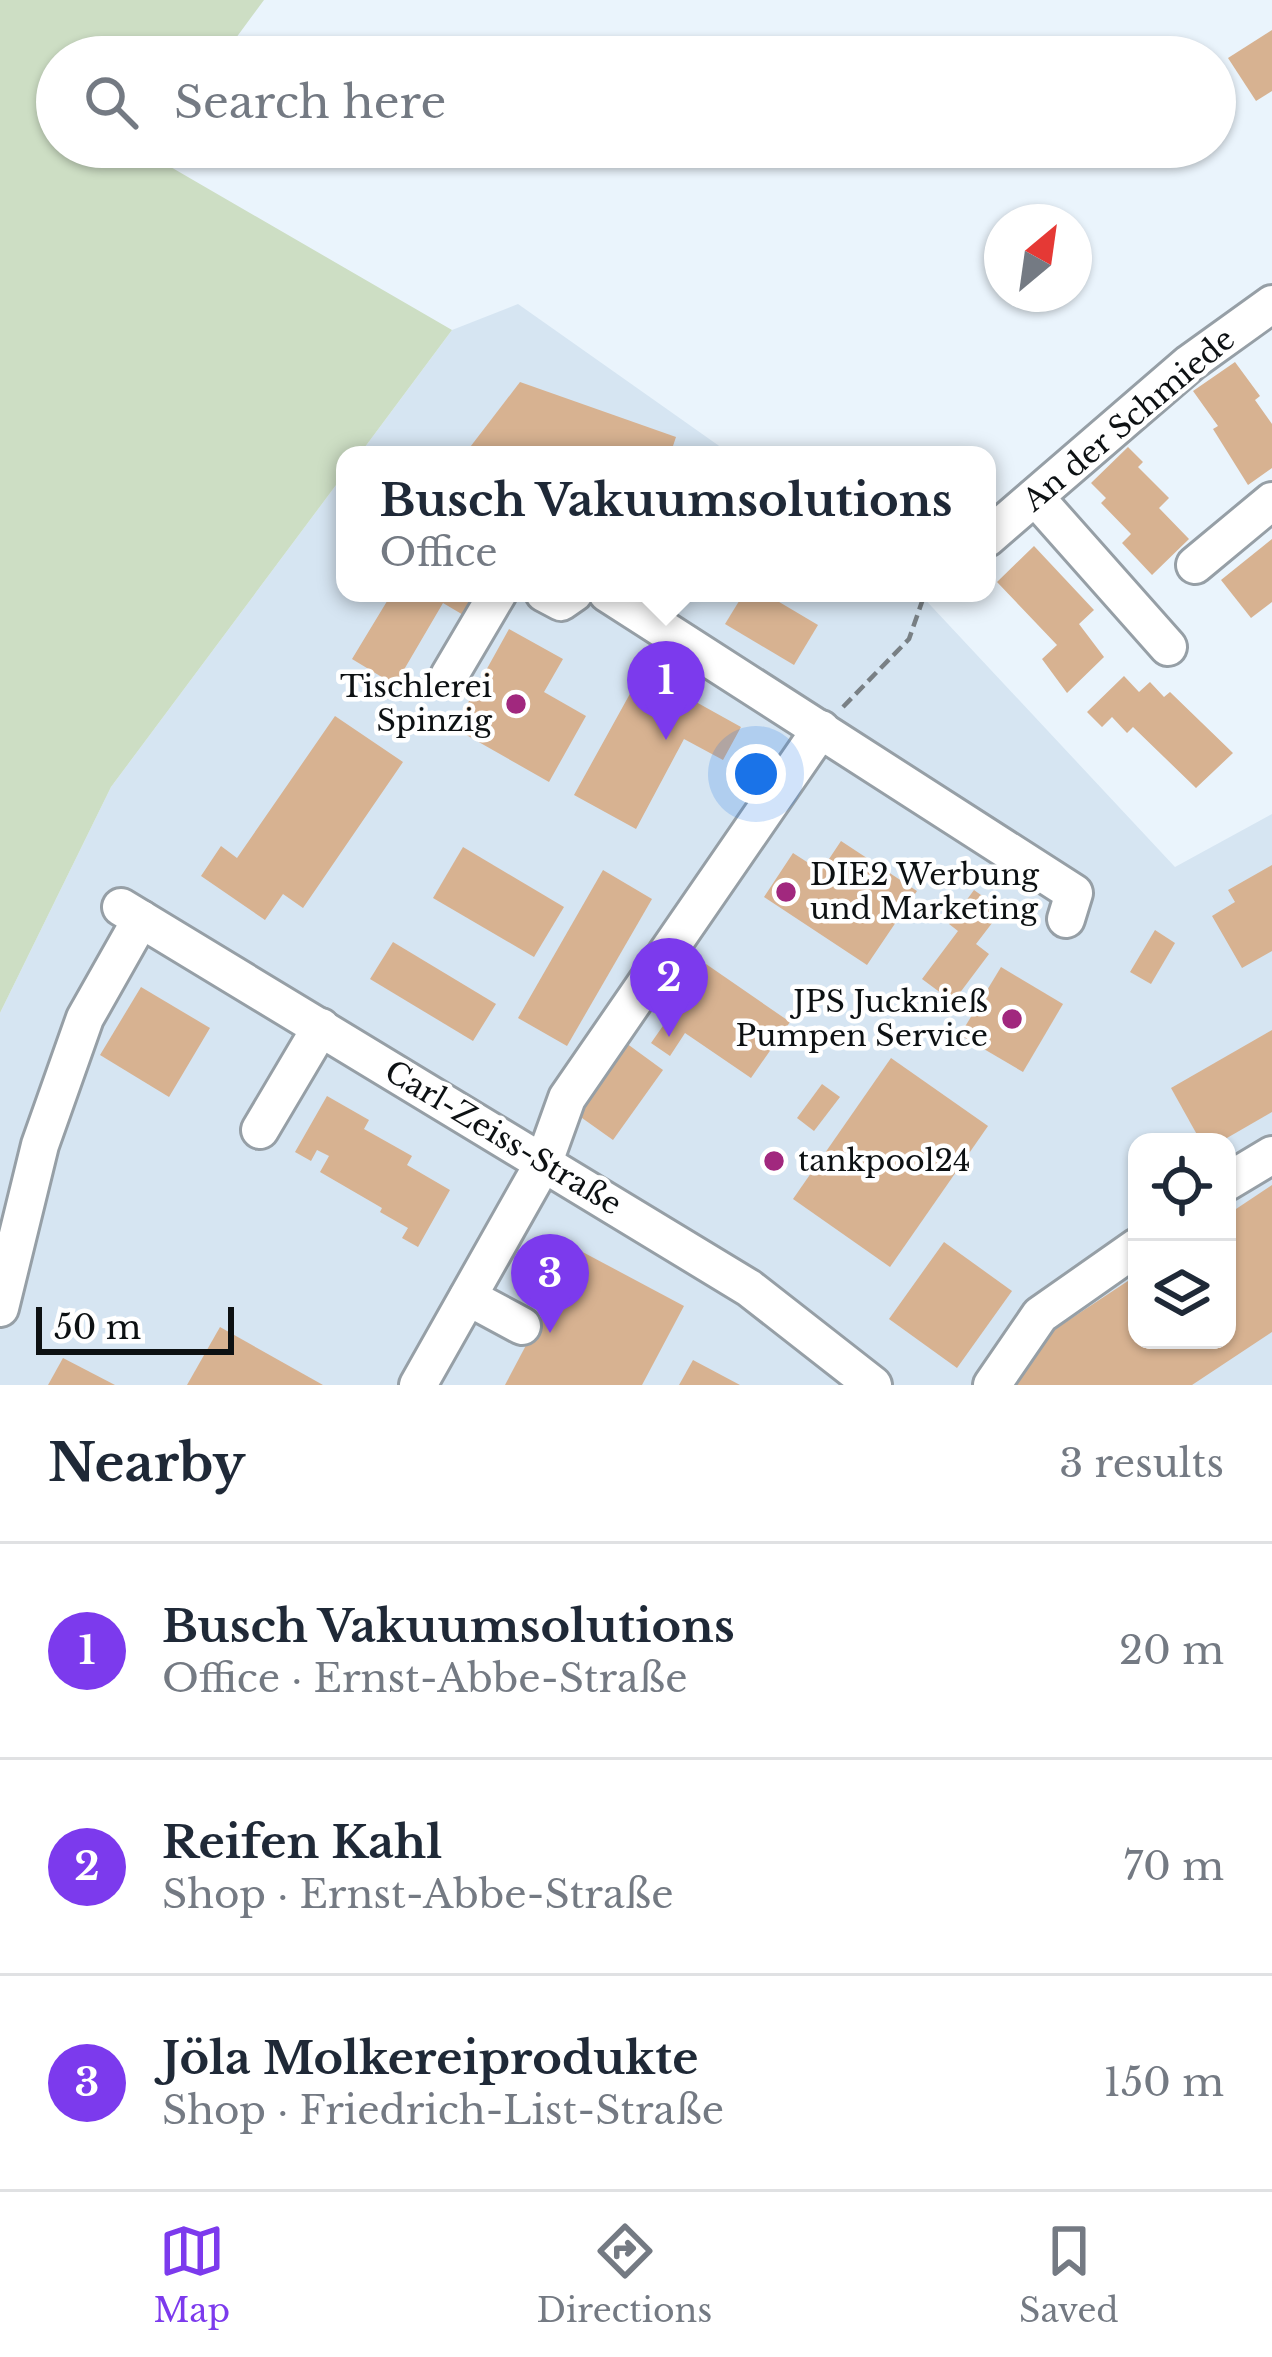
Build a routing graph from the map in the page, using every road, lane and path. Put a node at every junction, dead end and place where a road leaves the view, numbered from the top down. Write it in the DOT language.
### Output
graph roads {
  1 [pos="1272,304"];
  2 [pos="1035,497"];
  3 [pos="1272,502"];
  4 [pos="996,530"];
  5 [pos="1195,566"];
  6 [pos="493,602"];
  7 [pos="621,602"];
  8 [pos="922,602"];
  9 [pos="1168,647"];
  10 [pos="449,676"];
  11 [pos="821,729"];
  12 [pos="1066,919"];
  13 [pos="321,1028"];
  14 [pos="260,1130"];
  15 [pos="1272,1155"];
  16 [pos="544,1162"];
  17 [pos="1236,1176"];
  18 [pos="1128,1253"];
  19 [pos="468,1297"];
  20 [pos="0,1308"];
  21 [pos="522,1326"];
  22 [pos="862,1382"];
  23 [pos="418,1385"];
  24 [pos="992,1385"];
  1 -- 2 [label="street, An der Schmiede"];
  2 -- 4 [label="street, An der Schmiede"];
  2 -- 9 [label="street"];
  3 -- 5 [label="street"];
  6 -- 10 [label="street"];
  7 -- 11 [label="street"];
  8 -- 11 [label="path"];
  11 -- 12 [label="street"];
  11 -- 16 [label="street"];
  13 -- 14 [label="street"];
  13 -- 16 [label="street, Carl-Zeiss-Straße"];
  13 -- 20 [label="street, Carl-Zeiss-Straße"];
  15 -- 17 [label="street"];
  16 -- 19 [label="street"];
  16 -- 22 [label="street, Carl-Zeiss-Straße"];
  18 -- 24 [label="street"];
  19 -- 21 [label="street"];
  19 -- 23 [label="street"];
}
